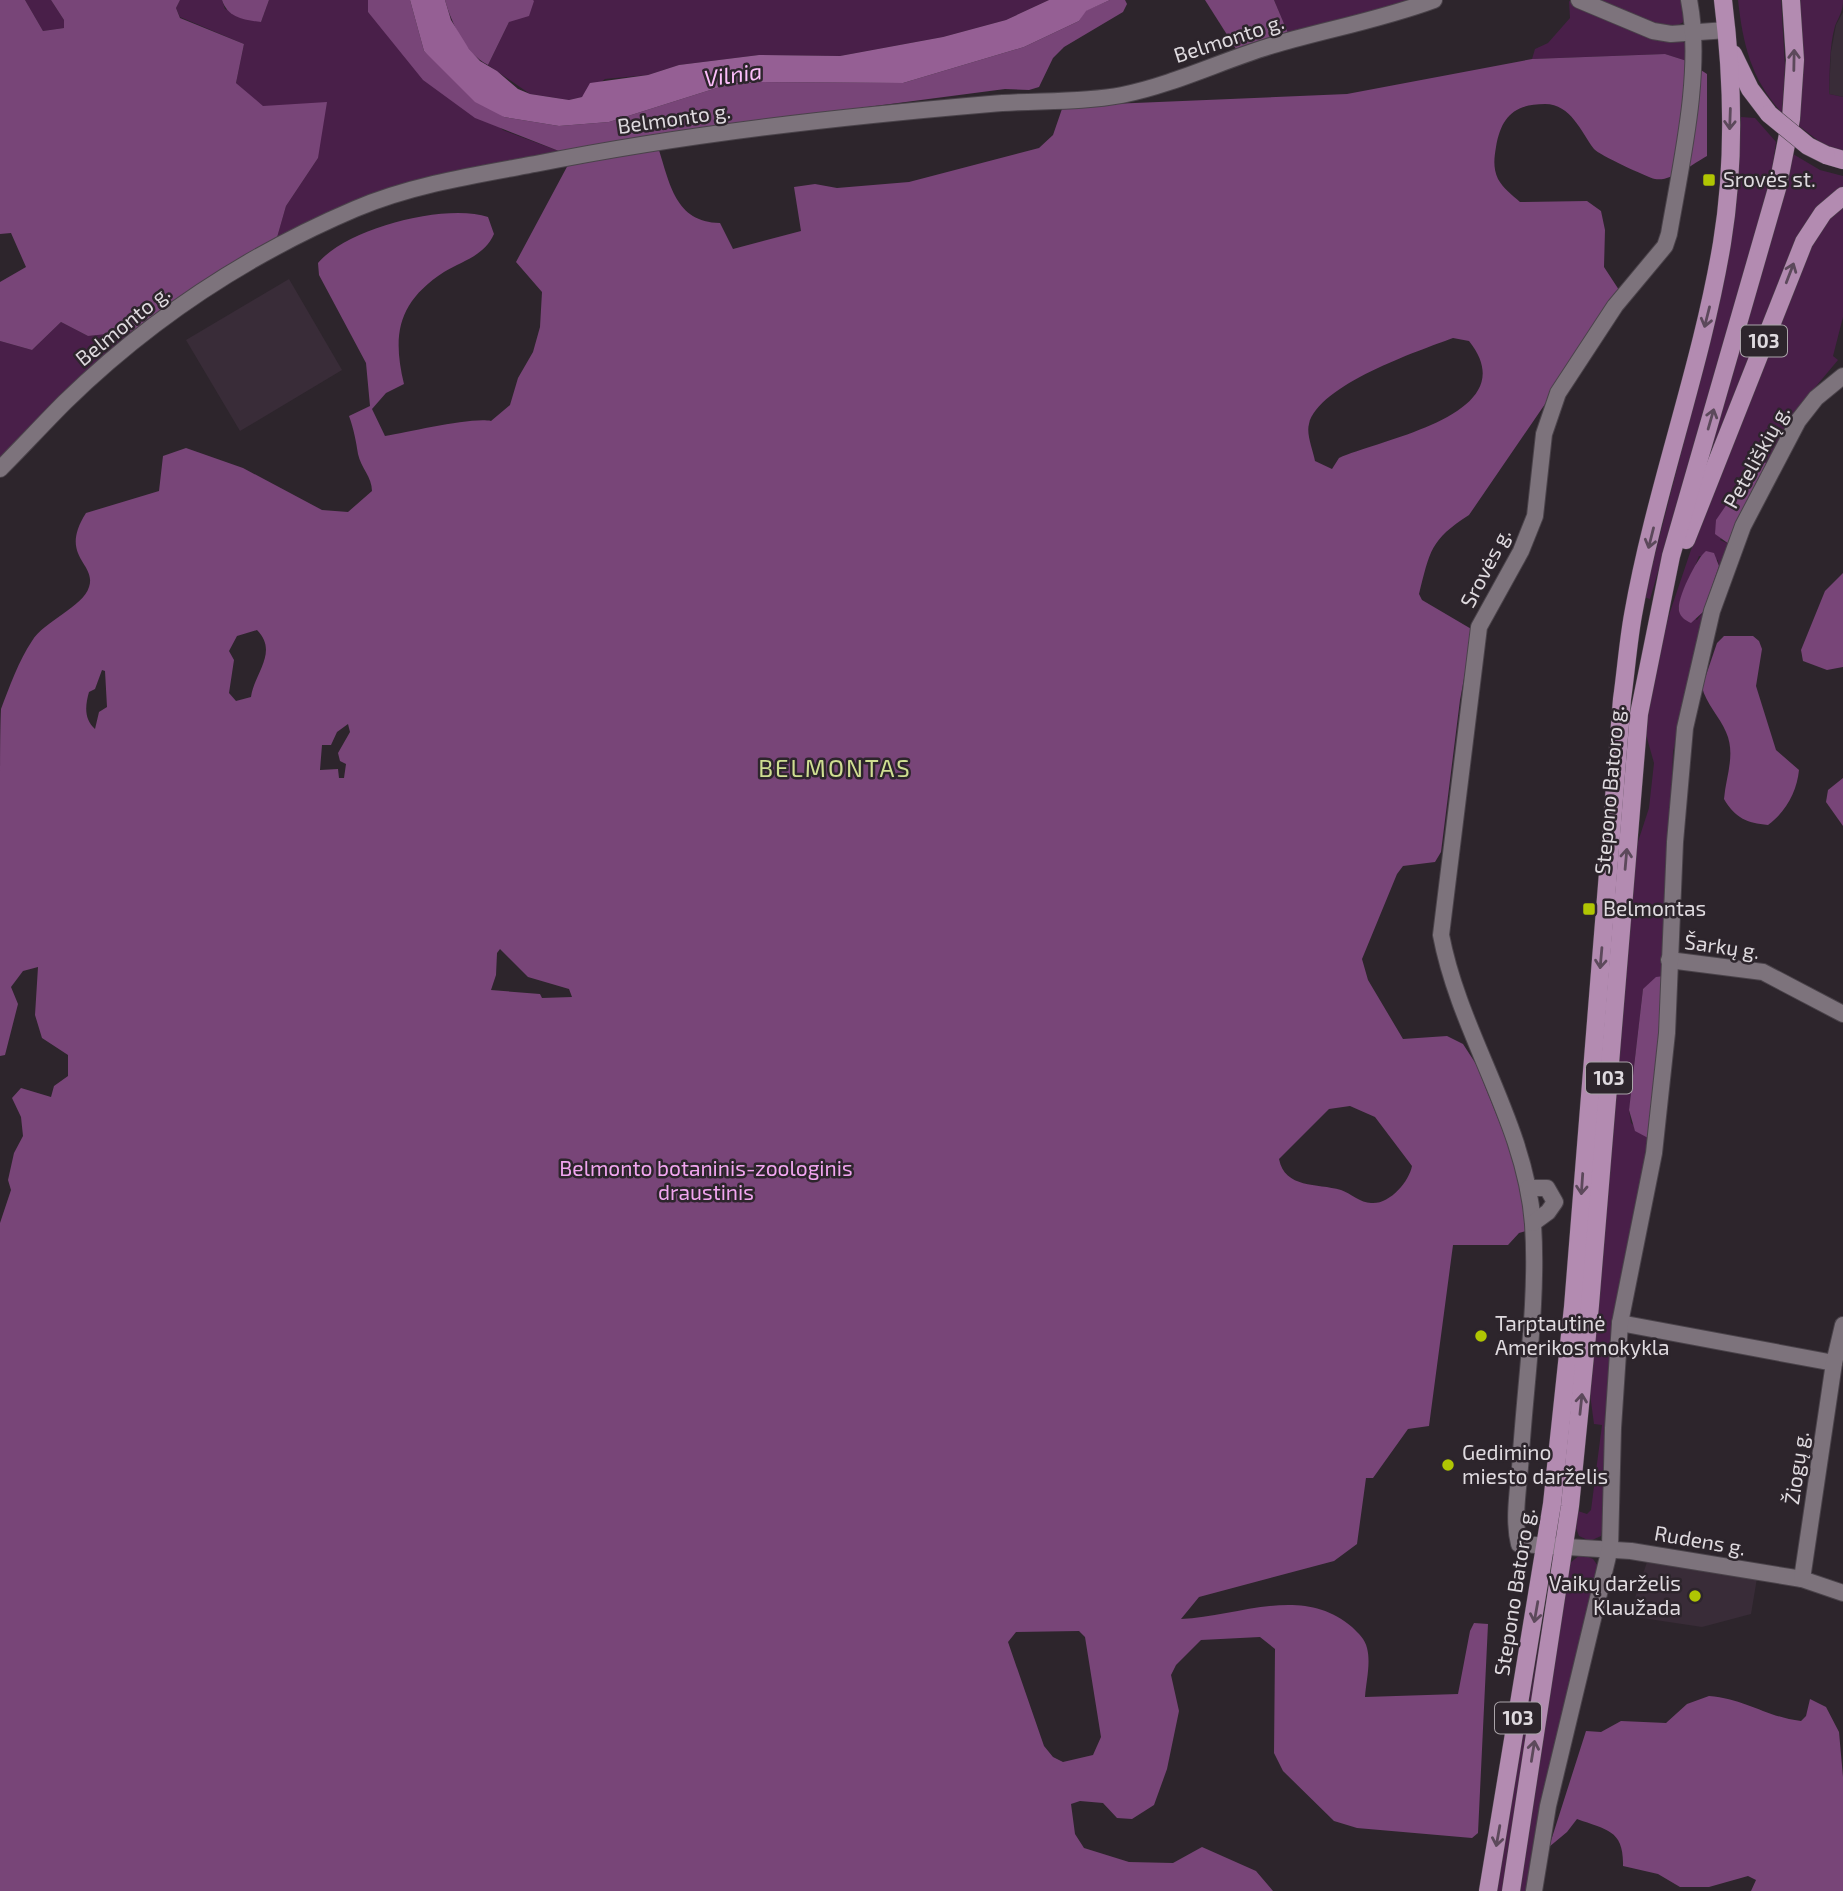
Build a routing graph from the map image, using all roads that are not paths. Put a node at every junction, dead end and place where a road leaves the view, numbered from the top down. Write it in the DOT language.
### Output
graph roads {
  1 [pos="1434,0"];
  2 [pos="1579,0"];
  3 [pos="1689,0"];
  4 [pos="1723,0"];
  5 [pos="1791,0"];
  6 [pos="1727,30"];
  7 [pos="1693,32"];
  8 [pos="1731,51"];
  9 [pos="1834,158"];
  10 [pos="1843,196"];
  11 [pos="1843,376"];
  12 [pos="0,469"];
  13 [pos="1658,612"];
  14 [pos="1669,960"];
  15 [pos="1843,1014"];
  16 [pos="1528,1188"];
  17 [pos="1533,1223"];
  18 [pos="1620,1323"];
  19 [pos="1843,1325"];
  20 [pos="1833,1363"];
  21 [pos="1547,1544"];
  22 [pos="1566,1545"];
  23 [pos="1610,1548"];
  24 [pos="1802,1579"];
  25 [pos="1842,1590"];
  26 [pos="1488,1891"];
  27 [pos="1511,1891"];
  28 [pos="1534,1891"];
  1 -- 12 [label="street, Belmonto g."];
  2 -- 7 [label="street"];
  3 -- 7 [label="street, Srovės g."];
  4 -- 6 [label="main road, 103"];
  13 -- 5 [label="main road, Stepono Batoro g., one-way"];
  6 -- 7 [label="street"];
  6 -- 8 [label="main road, 103"];
  7 -- 16 [label="street, Srovės g."];
  8 -- 9 [label="main road, bridge"];
  8 -- 21 [label="main road, Stepono Batoro g. / 103, one-way"];
  13 -- 10 [label="main road, 103, one-way"];
  11 -- 14 [label="street, Peteliškių g."];
  22 -- 13 [label="main road, Stepono Batoro g. / 103, one-way"];
  14 -- 15 [label="street, Šarkų g."];
  14 -- 18 [label="street"];
  16 -- 17 [label="street, Srovės g."];
  16 -- 17 [label="street"];
  17 -- 21 [label="street, Srovės g."];
  18 -- 20 [label="street"];
  18 -- 23 [label="street"];
  19 -- 20 [label="street, Žiogų g."];
  20 -- 24 [label="street, Žiogų g."];
  21 -- 22 [label="street, Rudens g."];
  21 -- 26 [label="main road, Stepono Batoro g. / 103, one-way"];
  22 -- 23 [label="street, Rudens g."];
  27 -- 22 [label="main road, Stepono Batoro g. / 103, one-way"];
  23 -- 24 [label="street, Rudens g."];
  23 -- 28 [label="street"];
  24 -- 25 [label="street, Rudens g."];
}
